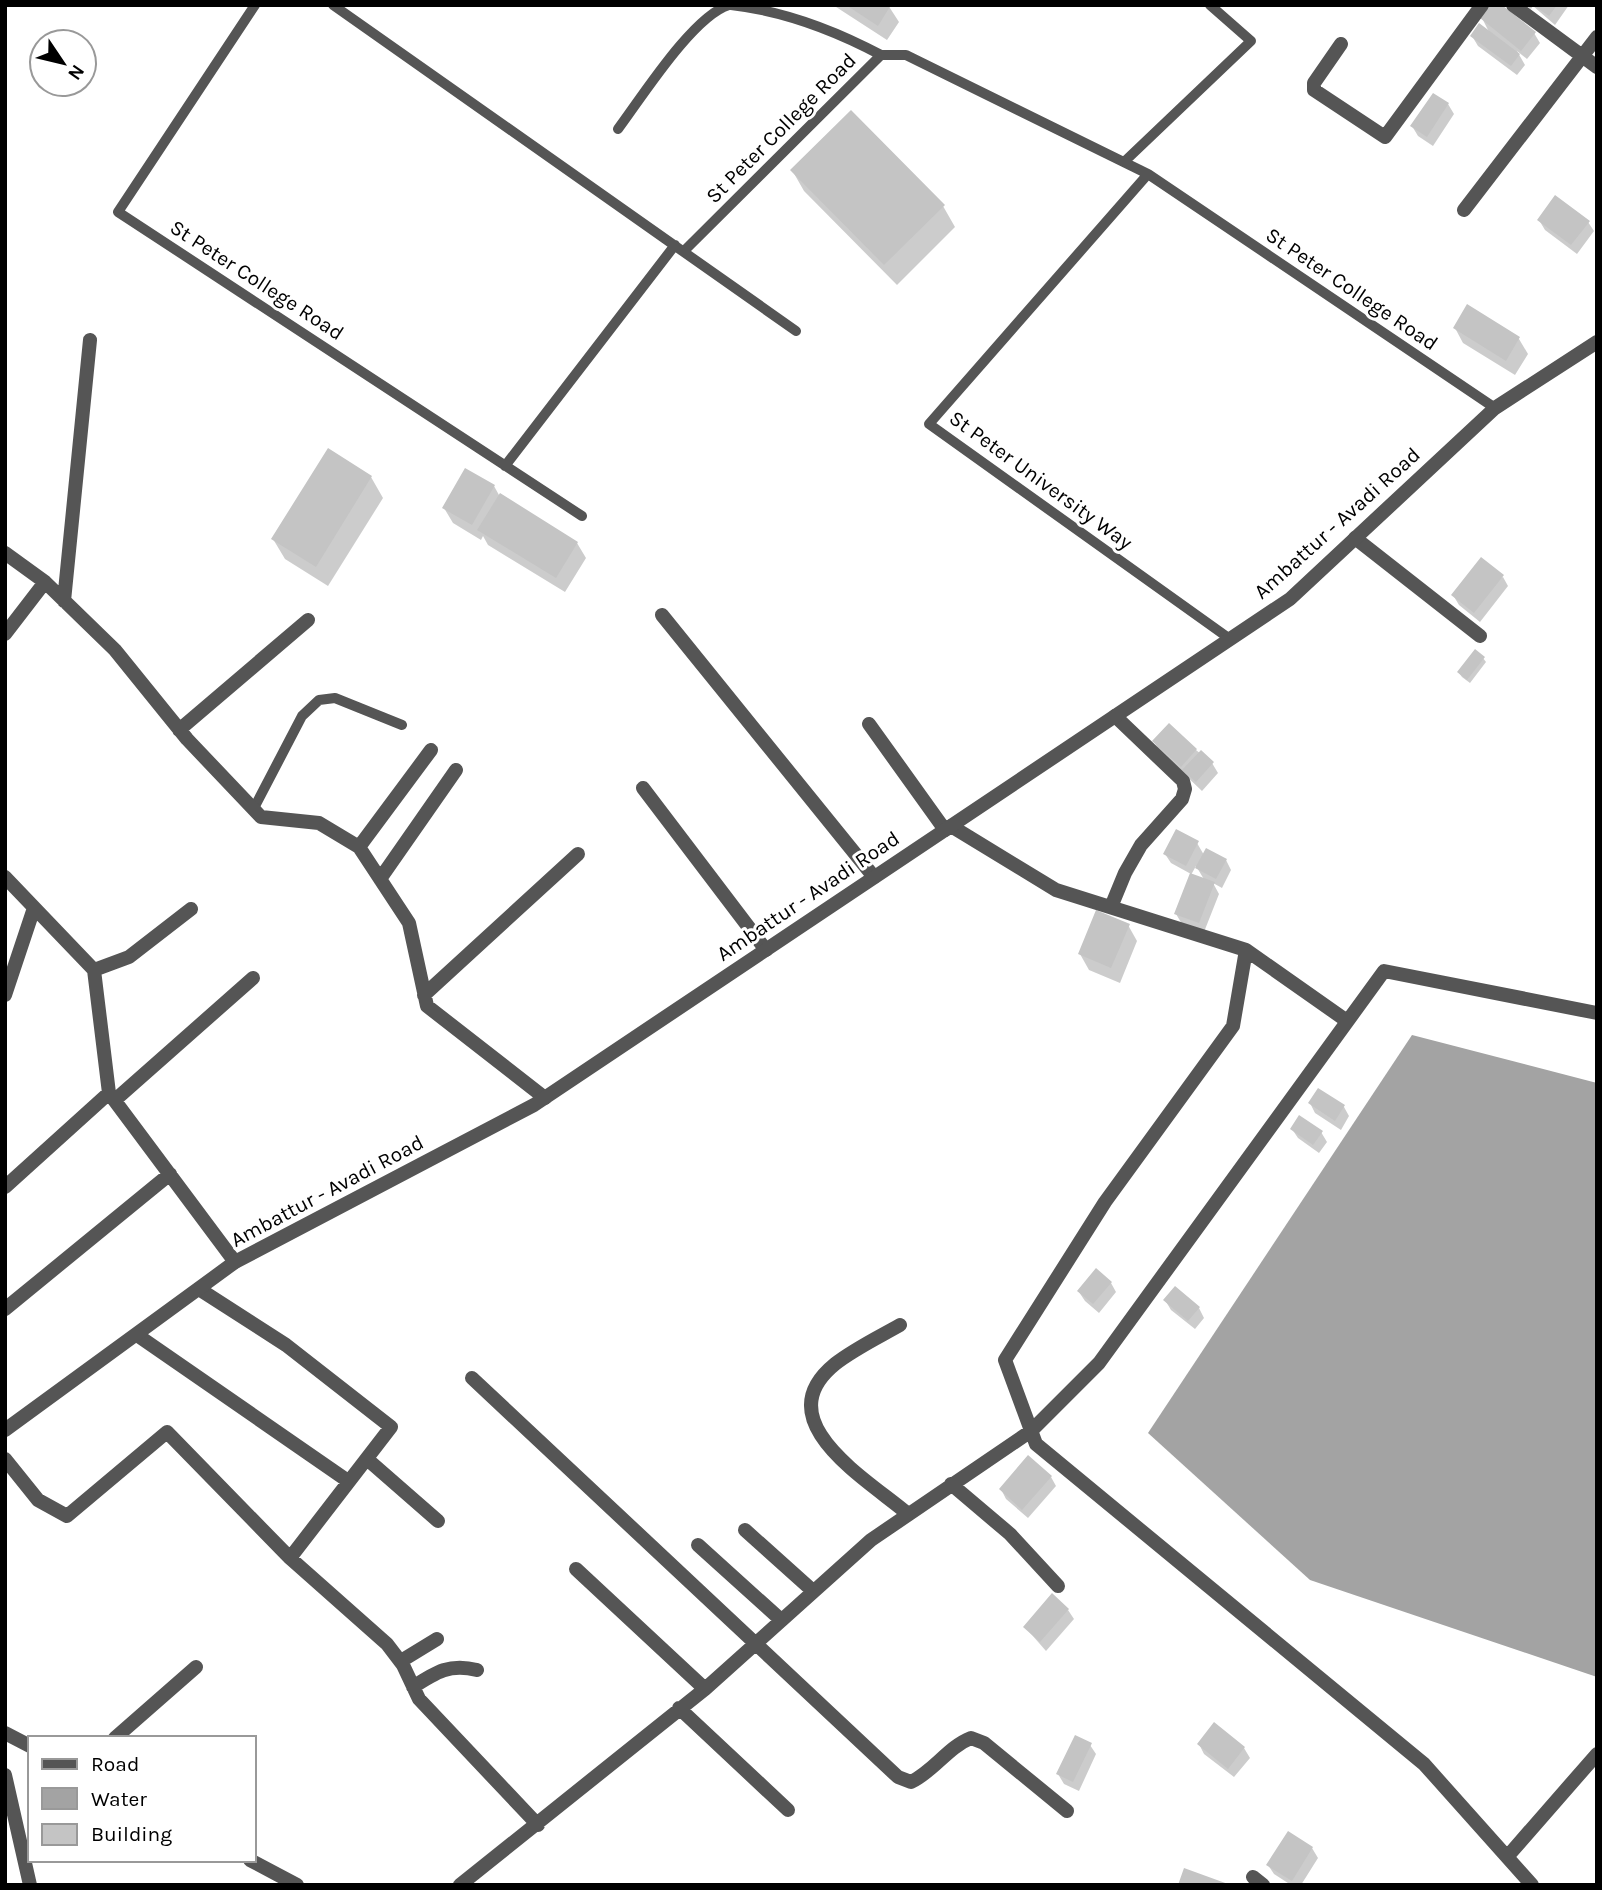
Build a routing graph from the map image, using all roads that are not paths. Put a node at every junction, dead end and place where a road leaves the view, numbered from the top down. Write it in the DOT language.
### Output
graph roads {
  1 [pos="255,5"];
  2 [pos="333,5"];
  3 [pos="730,5"];
  4 [pos="1210,5"];
  5 [pos="1482,5"];
  6 [pos="1513,5"];
  7 [pos="1597,37"];
  8 [pos="1341,44"];
  9 [pos="881,55"];
  10 [pos="1582,55"];
  11 [pos="1597,66"];
  12 [pos="618,129"];
  13 [pos="1124,162"];
  14 [pos="1148,174"];
  15 [pos="1464,210"];
  16 [pos="680,248"];
  17 [pos="796,331"];
  18 [pos="90,340"];
  19 [pos="1597,342"];
  20 [pos="1495,408"];
  21 [pos="505,466"];
  22 [pos="582,516"];
  23 [pos="1355,538"];
  24 [pos="5,553"];
  25 [pos="45,582"];
  26 [pos="64,601"];
  27 [pos="662,615"];
  28 [pos="308,620"];
  29 [pos="5,634"];
  30 [pos="1480,636"];
  31 [pos="1230,639"];
  32 [pos="1115,716"];
  33 [pos="402,724"];
  34 [pos="869,724"];
  35 [pos="179,730"];
  36 [pos="431,750"];
  37 [pos="456,770"];
  38 [pos="643,788"];
  39 [pos="253,810"];
  40 [pos="948,828"];
  41 [pos="359,847"];
  42 [pos="578,854"];
  43 [pos="5,877"];
  44 [pos="874,877"];
  45 [pos="380,879"];
  46 [pos="1111,907"];
  47 [pos="34,908"];
  48 [pos="191,909"];
  49 [pos="766,950"];
  50 [pos="1246,950"];
  51 [pos="94,970"];
  52 [pos="253,978"];
  53 [pos="5,995"];
  54 [pos="425,995"];
  55 [pos="1597,1013"];
  56 [pos="1348,1021"];
  57 [pos="112,1097"];
  58 [pos="545,1098"];
  59 [pos="170,1174"];
  60 [pos="5,1187"];
  61 [pos="236,1262"];
  62 [pos="199,1289"];
  63 [pos="5,1309"];
  64 [pos="900,1325"];
  65 [pos="137,1335"];
  66 [pos="472,1378"];
  67 [pos="5,1430"];
  68 [pos="1031,1431"];
  69 [pos="5,1459"];
  70 [pos="367,1459"];
  71 [pos="348,1481"];
  72 [pos="951,1484"];
  73 [pos="908,1514"];
  74 [pos="438,1521"];
  75 [pos="745,1530"];
  76 [pos="698,1545"];
  77 [pos="290,1558"];
  78 [pos="576,1569"];
  79 [pos="1058,1586"];
  80 [pos="813,1591"];
  81 [pos="780,1619"];
  82 [pos="437,1639"];
  83 [pos="755,1641"];
  84 [pos="401,1661"];
  85 [pos="195,1667"];
  86 [pos="477,1670"];
  87 [pos="413,1687"];
  88 [pos="705,1689"];
  89 [pos="679,1708"];
  90 [pos="5,1734"];
  91 [pos="117,1736"];
  92 [pos="28,1745"];
  93 [pos="1597,1754"];
  94 [pos="5,1776"];
  95 [pos="788,1810"];
  96 [pos="1067,1811"];
  97 [pos="538,1825"];
  98 [pos="1507,1857"];
  99 [pos="254,1862"];
  100 [pos="465,1883"];
  101 [pos="30,1885"];
  102 [pos="297,1885"];
  103 [pos="1532,1885"];
  1 -- 21 [label="lane, St Peter College Road"];
  2 -- 16 [label="lane"];
  3 -- 9 [label="lane"];
  3 -- 12 [label="lane"];
  4 -- 13 [label="lane"];
  5 -- 8 [label="street"];
  6 -- 10 [label="street"];
  7 -- 10 [label="street"];
  9 -- 13 [label="lane, St Peter College Road"];
  9 -- 16 [label="lane, St Peter College Road"];
  10 -- 11 [label="street"];
  10 -- 15 [label="street"];
  13 -- 14 [label="lane, St Peter College Road"];
  14 -- 20 [label="lane, St Peter College Road"];
  14 -- 31 [label="lane, St Peter University Way"];
  16 -- 17 [label="lane"];
  16 -- 21 [label="lane, St Peter College Road"];
  18 -- 26 [label="street"];
  19 -- 20 [label="street, Ambattur - Avadi Road"];
  20 -- 23 [label="street, Ambattur - Avadi Road"];
  21 -- 22 [label="lane, St Peter College Road"];
  23 -- 30 [label="street"];
  23 -- 31 [label="street, Ambattur - Avadi Road"];
  24 -- 25 [label="street"];
  25 -- 26 [label="street"];
  25 -- 29 [label="street"];
  26 -- 35 [label="street"];
  27 -- 44 [label="street"];
  28 -- 35 [label="street"];
  31 -- 32 [label="street, Ambattur - Avadi Road"];
  32 -- 40 [label="street, Ambattur - Avadi Road"];
  32 -- 46 [label="street"];
  33 -- 39 [label="lane"];
  34 -- 40 [label="street"];
  35 -- 39 [label="street"];
  36 -- 41 [label="street"];
  37 -- 45 [label="street"];
  38 -- 49 [label="street"];
  39 -- 41 [label="street"];
  40 -- 44 [label="street, Ambattur - Avadi Road"];
  40 -- 46 [label="street"];
  41 -- 45 [label="street"];
  42 -- 54 [label="street"];
  43 -- 47 [label="street"];
  44 -- 49 [label="street, Ambattur - Avadi Road"];
  45 -- 54 [label="street"];
  46 -- 50 [label="street"];
  47 -- 51 [label="street"];
  47 -- 53 [label="street"];
  48 -- 51 [label="street"];
  49 -- 58 [label="street, Ambattur - Avadi Road"];
  50 -- 56 [label="street"];
  50 -- 68 [label="street"];
  51 -- 57 [label="street"];
  52 -- 57 [label="street"];
  54 -- 58 [label="street"];
  55 -- 56 [label="street"];
  56 -- 68 [label="street"];
  57 -- 59 [label="street"];
  57 -- 60 [label="street"];
  58 -- 61 [label="street, Ambattur - Avadi Road"];
  59 -- 61 [label="street"];
  59 -- 63 [label="street"];
  61 -- 62 [label="street, Ambattur - Avadi Road"];
  62 -- 65 [label="street, Ambattur - Avadi Road"];
  62 -- 70 [label="street"];
  64 -- 73 [label="street"];
  65 -- 67 [label="street, Ambattur - Avadi Road"];
  65 -- 71 [label="street"];
  66 -- 83 [label="street"];
  68 -- 72 [label="street"];
  68 -- 98 [label="street"];
  69 -- 77 [label="street"];
  70 -- 71 [label="street"];
  70 -- 74 [label="street"];
  71 -- 77 [label="street"];
  72 -- 73 [label="street"];
  72 -- 79 [label="street"];
  73 -- 80 [label="street"];
  75 -- 80 [label="street"];
  76 -- 81 [label="street"];
  77 -- 84 [label="street"];
  78 -- 88 [label="street"];
  80 -- 81 [label="street"];
  81 -- 83 [label="street"];
  82 -- 84 [label="street"];
  83 -- 88 [label="street"];
  83 -- 96 [label="street"];
  84 -- 87 [label="street"];
  85 -- 91 [label="street"];
  86 -- 87 [label="street"];
  87 -- 97 [label="street"];
  88 -- 89 [label="street"];
  89 -- 95 [label="street"];
  89 -- 97 [label="street"];
  90 -- 92 [label="street"];
  93 -- 98 [label="street"];
  94 -- 101 [label="street"];
  97 -- 100 [label="street"];
  98 -- 103 [label="street"];
  99 -- 102 [label="street"];
}
